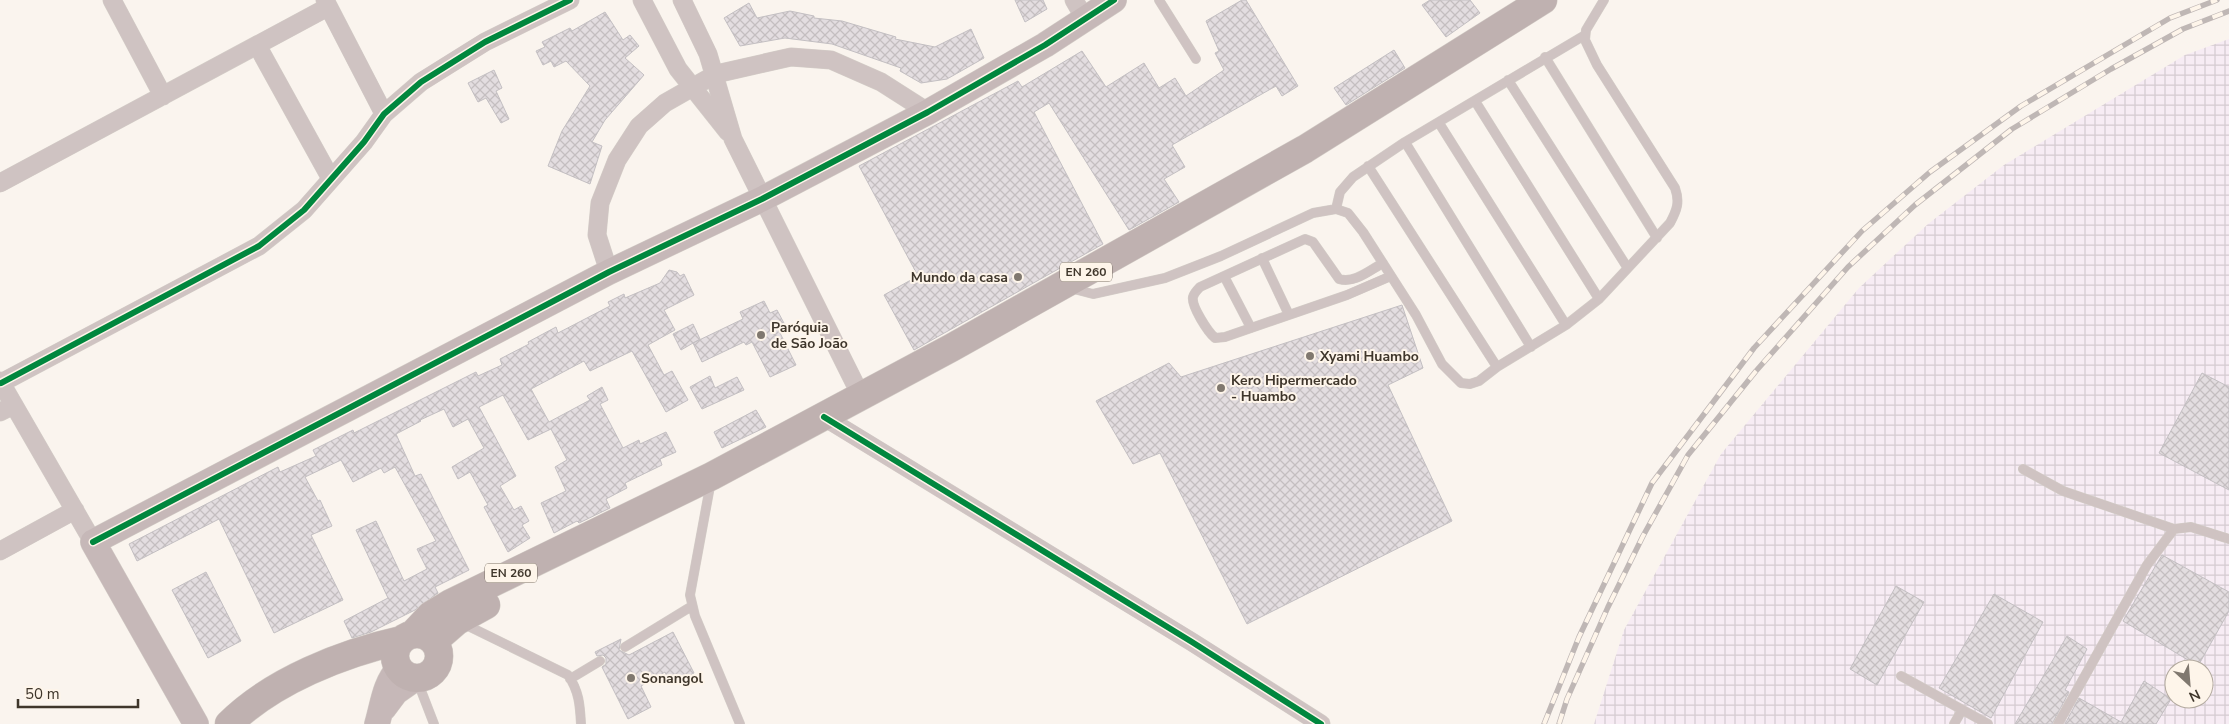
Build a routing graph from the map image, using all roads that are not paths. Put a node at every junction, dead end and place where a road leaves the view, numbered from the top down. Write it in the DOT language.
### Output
graph roads {
  1 [pos="112,0"];
  2 [pos="570,0"];
  3 [pos="642,0"];
  4 [pos="682,0"];
  5 [pos="1114,0"];
  6 [pos="1160,0"];
  7 [pos="1543,0"];
  8 [pos="1604,0"];
  9 [pos="327,4"];
  10 [pos="1079,10"];
  11 [pos="1585,35"];
  12 [pos="257,45"];
  13 [pos="1545,57"];
  14 [pos="1196,59"];
  15 [pos="716,74"];
  16 [pos="1508,80"];
  17 [pos="692,87"];
  18 [pos="163,96"];
  19 [pos="1474,101"];
  20 [pos="928,112"];
  21 [pos="384,114"];
  22 [pos="1439,123"];
  23 [pos="733,139"];
  24 [pos="1405,142"];
  25 [pos="1368,166"];
  26 [pos="331,180"];
  27 [pos="0,183"];
  28 [pos="762,199"];
  29 [pos="1336,209"];
  30 [pos="1657,238"];
  31 [pos="1262,258"];
  32 [pos="1383,263"];
  33 [pos="1627,267"];
  34 [pos="608,272"];
  35 [pos="1224,276"];
  36 [pos="1391,276"];
  37 [pos="1060,286"];
  38 [pos="1599,299"];
  39 [pos="1289,315"];
  40 [pos="1566,325"];
  41 [pos="1251,328"];
  42 [pos="1531,347"];
  43 [pos="1497,367"];
  44 [pos="1,382"];
  45 [pos="861,396"];
  46 [pos="7,408"];
  47 [pos="824,417"];
  48 [pos="2023,469"];
  49 [pos="712,476"];
  50 [pos="74,510"];
  51 [pos="615,522"];
  52 [pos="2174,529"];
  53 [pos="2229,538"];
  54 [pos="93,542"];
  55 [pos="0,551"];
  56 [pos="692,606"];
  57 [pos="457,621"];
  58 [pos="625,647"];
  59 [pos="410,653"];
  60 [pos="600,661"];
  61 [pos="1901,676"];
  62 [pos="570,679"];
  63 [pos="1962,710"];
  64 [pos="379,718"];
  65 [pos="196,724"];
  66 [pos="229,724"];
  67 [pos="238,724"];
  68 [pos="434,724"];
  69 [pos="581,724"];
  70 [pos="740,724"];
  71 [pos="1322,724"];
  72 [pos="1954,724"];
  73 [pos="1988,724"];
  74 [pos="2058,724"];
  1 -- 18 [label="street"];
  2 -- 21 [label="street"];
  3 -- 17 [label="street"];
  4 -- 15 [label="street"];
  5 -- 10 [label="street"];
  6 -- 14 [label="lane"];
  7 -- 37 [label="main road, EN 260"];
  8 -- 11 [label="lane"];
  9 -- 12 [label="street"];
  9 -- 21 [label="street"];
  10 -- 20 [label="street"];
  11 -- 13 [label="lane"];
  11 -- 30 [label="lane"];
  12 -- 18 [label="street"];
  12 -- 26 [label="street"];
  13 -- 16 [label="lane"];
  13 -- 30 [label="lane"];
  15 -- 17 [label="street"];
  15 -- 20 [label="street"];
  15 -- 23 [label="street"];
  16 -- 19 [label="lane"];
  16 -- 33 [label="lane"];
  17 -- 23 [label="street"];
  17 -- 34 [label="street"];
  18 -- 27 [label="street"];
  19 -- 22 [label="lane"];
  19 -- 38 [label="lane"];
  20 -- 28 [label="street"];
  21 -- 26 [label="street"];
  22 -- 24 [label="lane"];
  22 -- 40 [label="lane"];
  23 -- 28 [label="street"];
  24 -- 25 [label="lane"];
  24 -- 42 [label="lane"];
  25 -- 29 [label="lane"];
  25 -- 43 [label="lane"];
  26 -- 44 [label="street"];
  28 -- 34 [label="street"];
  28 -- 45 [label="street"];
  29 -- 32 [label="lane"];
  29 -- 37 [label="lane"];
  30 -- 33 [label="lane"];
  31 -- 32 [label="lane"];
  31 -- 35 [label="lane"];
  31 -- 39 [label="lane"];
  32 -- 36 [label="lane"];
  33 -- 38 [label="lane"];
  34 -- 54 [label="street"];
  35 -- 41 [label="lane"];
  35 -- 41 [label="lane"];
  36 -- 39 [label="lane"];
  36 -- 43 [label="lane"];
  37 -- 45 [label="main road, EN 260"];
  38 -- 40 [label="lane"];
  39 -- 41 [label="lane"];
  40 -- 42 [label="lane"];
  42 -- 43 [label="lane"];
  44 -- 46 [label="street"];
  45 -- 47 [label="main road, EN 260"];
  46 -- 50 [label="street"];
  47 -- 49 [label="main road, EN 260"];
  47 -- 71 [label="street"];
  48 -- 52 [label="lane"];
  49 -- 51 [label="main road, EN 260"];
  49 -- 56 [label="lane"];
  50 -- 54 [label="street"];
  50 -- 55 [label="street"];
  51 -- 57 [label="main road, EN 260"];
  51 -- 59 [label="main road, EN 260"];
  52 -- 53 [label="lane"];
  52 -- 74 [label="lane"];
  54 -- 65 [label="street"];
  56 -- 58 [label="lane"];
  56 -- 70 [label="lane"];
  57 -- 59 [label="main road, EN 260"];
  57 -- 62 [label="lane"];
  59 -- 64 [label="street"];
  59 -- 66 [label="main road, EN 260"];
  59 -- 67 [label="main road, EN 260"];
  59 -- 68 [label="lane"];
  60 -- 62 [label="lane"];
  61 -- 63 [label="lane"];
  62 -- 69 [label="lane"];
  63 -- 72 [label="lane"];
  63 -- 73 [label="lane"];
}
